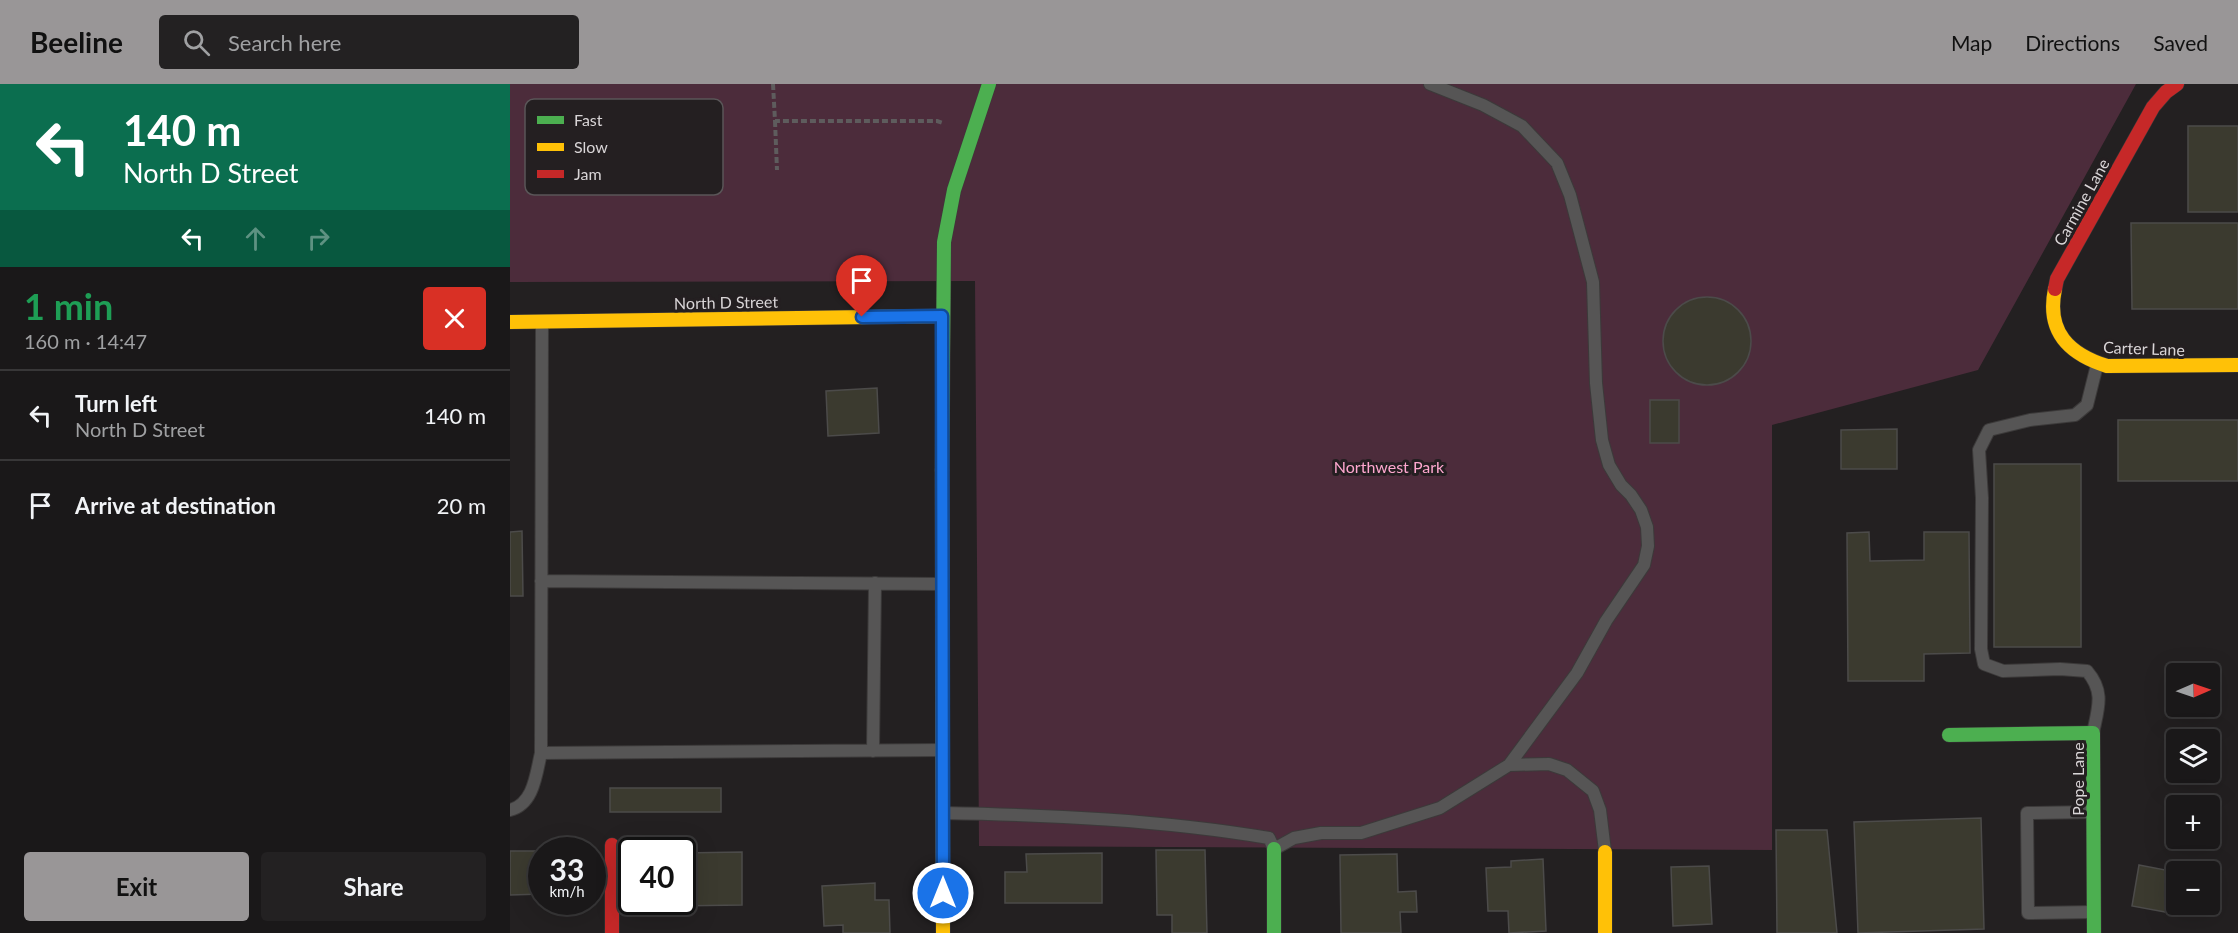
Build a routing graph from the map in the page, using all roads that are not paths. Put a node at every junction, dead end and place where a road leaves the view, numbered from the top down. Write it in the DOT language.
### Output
graph roads {
  1 [pos="989,84"];
  2 [pos="1430,84"];
  3 [pos="2177,84"];
  4 [pos="942,316"];
  5 [pos="543,321"];
  6 [pos="510,322"];
  7 [pos="2060,336"];
  8 [pos="2097,363"];
  9 [pos="2238,365"];
  10 [pos="541,581"];
  11 [pos="875,583"];
  12 [pos="942,584"];
  13 [pos="2093,733"];
  14 [pos="1949,735"];
  15 [pos="943,750"];
  16 [pos="873,751"];
  17 [pos="541,753"];
  18 [pos="1509,765"];
  19 [pos="510,810"];
  20 [pos="2093,812"];
  21 [pos="943,813"];
  22 [pos="612,844"];
  23 [pos="1274,849"];
  24 [pos="1605,852"];
  25 [pos="2093,912"];
  26 [pos="612,933"];
  27 [pos="943,933"];
  28 [pos="1274,933"];
  29 [pos="1605,933"];
  30 [pos="2094,933"];
  1 -- 4 [label="street"];
  2 -- 18 [label="lane"];
  3 -- 7 [label="street, Carmine Lane"];
  4 -- 5 [label="street, North D Street"];
  4 -- 12 [label="street"];
  5 -- 6 [label="street, North D Street"];
  5 -- 10 [label="lane"];
  7 -- 8 [label="street, Carter Lane"];
  8 -- 9 [label="street, Carter Lane"];
  8 -- 13 [label="lane"];
  10 -- 11 [label="lane"];
  10 -- 17 [label="lane"];
  11 -- 12 [label="lane"];
  11 -- 16 [label="lane"];
  12 -- 15 [label="street"];
  13 -- 14 [label="street, Pope Lane"];
  13 -- 20 [label="street, Pope Lane"];
  15 -- 16 [label="lane"];
  15 -- 21 [label="street"];
  16 -- 17 [label="lane"];
  17 -- 19 [label="lane"];
  18 -- 23 [label="lane"];
  18 -- 24 [label="lane"];
  20 -- 25 [label="street, Pope Lane"];
  20 -- 25 [label="lane"];
  21 -- 23 [label="lane"];
  21 -- 27 [label="street"];
  22 -- 26 [label="street"];
  23 -- 28 [label="street"];
  24 -- 29 [label="street"];
  25 -- 30 [label="street, Pope Lane"];
}
